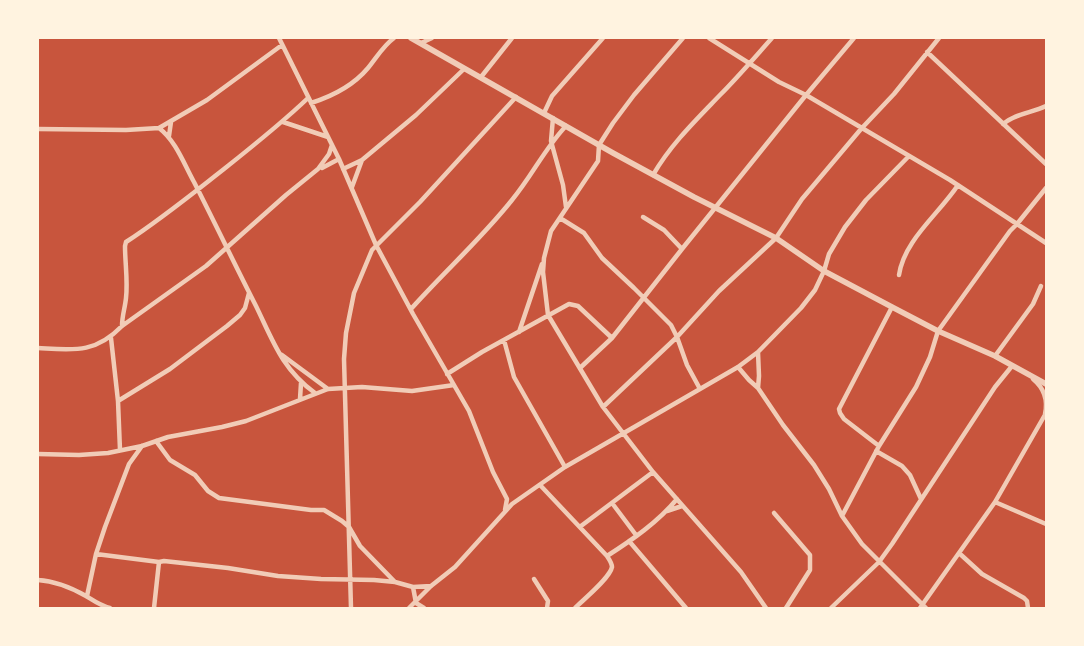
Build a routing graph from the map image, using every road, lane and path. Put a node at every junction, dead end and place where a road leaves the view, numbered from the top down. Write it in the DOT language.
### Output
graph roads {
  1 [pos="279,38"];
  2 [pos="394,38"];
  3 [pos="411,38"];
  4 [pos="432,38"];
  5 [pos="512,38"];
  6 [pos="603,38"];
  7 [pos="683,38"];
  8 [pos="709,38"];
  9 [pos="772,38"];
  10 [pos="854,38"];
  11 [pos="939,38"];
  12 [pos="421,43"];
  13 [pos="282,45"];
  14 [pos="428,48"];
  15 [pos="927,52"];
  16 [pos="749,63"];
  17 [pos="464,69"];
  18 [pos="480,77"];
  19 [pos="806,95"];
  20 [pos="516,97"];
  21 [pos="308,98"];
  22 [pos="311,103"];
  23 [pos="1046,106"];
  24 [pos="544,113"];
  25 [pos="553,118"];
  26 [pos="172,122"];
  27 [pos="283,122"];
  28 [pos="1003,124"];
  29 [pos="566,126"];
  30 [pos="159,128"];
  31 [pos="38,129"];
  32 [pos="861,129"];
  33 [pos="169,136"];
  34 [pos="328,138"];
  35 [pos="551,142"];
  36 [pos="332,145"];
  37 [pos="599,145"];
  38 [pos="909,156"];
  39 [pos="339,159"];
  40 [pos="362,160"];
  41 [pos="1046,164"];
  42 [pos="343,169"];
  43 [pos="318,170"];
  44 [pos="653,175"];
  45 [pos="958,185"];
  46 [pos="352,188"];
  47 [pos="1046,188"];
  48 [pos="198,190"];
  49 [pos="566,207"];
  50 [pos="714,207"];
  51 [pos="643,217"];
  52 [pos="560,218"];
  53 [pos="1017,224"];
  54 [pos="776,238"];
  55 [pos="1046,243"];
  56 [pos="376,245"];
  57 [pos="226,248"];
  58 [pos="682,249"];
  59 [pos="544,258"];
  60 [pos="824,271"];
  61 [pos="899,276"];
  62 [pos="1041,286"];
  63 [pos="249,293"];
  64 [pos="644,299"];
  65 [pos="892,307"];
  66 [pos="411,309"];
  67 [pos="548,315"];
  68 [pos="122,326"];
  69 [pos="938,331"];
  70 [pos="519,332"];
  71 [pos="677,337"];
  72 [pos="111,338"];
  73 [pos="612,338"];
  74 [pos="504,340"];
  75 [pos="38,348"];
  76 [pos="758,352"];
  77 [pos="279,353"];
  78 [pos="995,356"];
  79 [pos="1012,366"];
  80 [pos="738,367"];
  81 [pos="580,368"];
  82 [pos="447,374"];
  83 [pos="1028,374"];
  84 [pos="301,383"];
  85 [pos="1046,384"];
  86 [pos="454,385"];
  87 [pos="345,387"];
  88 [pos="758,388"];
  89 [pos="328,389"];
  90 [pos="700,390"];
  91 [pos="315,394"];
  92 [pos="300,399"];
  93 [pos="118,401"];
  94 [pos="603,407"];
  95 [pos="1046,415"];
  96 [pos="624,434"];
  97 [pos="156,441"];
  98 [pos="142,446"];
  99 [pos="879,446"];
  100 [pos="120,450"];
  101 [pos="876,452"];
  102 [pos="38,454"];
  103 [pos="565,467"];
  104 [pos="653,472"];
  105 [pos="540,485"];
  106 [pos="506,499"];
  107 [pos="677,499"];
  108 [pos="921,499"];
  109 [pos="518,500"];
  110 [pos="995,502"];
  111 [pos="612,503"];
  112 [pos="682,506"];
  113 [pos="505,510"];
  114 [pos="667,511"];
  115 [pos="774,514"];
  116 [pos="842,516"];
  117 [pos="1046,524"];
  118 [pos="581,526"];
  119 [pos="350,527"];
  120 [pos="636,535"];
  121 [pos="629,542"];
  122 [pos="959,553"];
  123 [pos="96,554"];
  124 [pos="608,556"];
  125 [pos="159,562"];
  126 [pos="879,562"];
  127 [pos="350,579"];
  128 [pos="534,579"];
  129 [pos="38,580"];
  130 [pos="395,582"];
  131 [pos="431,586"];
  132 [pos="413,587"];
  133 [pos="86,596"];
  134 [pos="416,603"];
  135 [pos="838,606"];
  136 [pos="110,608"];
  137 [pos="154,608"];
  138 [pos="351,608"];
  139 [pos="409,608"];
  140 [pos="424,608"];
  141 [pos="547,608"];
  142 [pos="575,608"];
  143 [pos="686,608"];
  144 [pos="766,608"];
  145 [pos="786,608"];
  146 [pos="831,608"];
  147 [pos="923,608"];
  148 [pos="1029,608"];
  1 -- 13 [label="street"];
  2 -- 22 [label="street"];
  3 -- 12 [label="street"];
  4 -- 12 [label="street"];
  4 -- 14 [label="street"];
  5 -- 18 [label="street"];
  6 -- 24 [label="street"];
  7 -- 37 [label="street"];
  8 -- 16 [label="street"];
  9 -- 16 [label="street"];
  10 -- 19 [label="street"];
  11 -- 15 [label="street"];
  12 -- 14 [label="street"];
  13 -- 21 [label="street"];
  13 -- 26 [label="street"];
  14 -- 17 [label="street"];
  15 -- 28 [label="street"];
  15 -- 32 [label="street"];
  16 -- 19 [label="street"];
  16 -- 44 [label="street"];
  17 -- 18 [label="street"];
  17 -- 40 [label="street"];
  18 -- 20 [label="street"];
  19 -- 32 [label="street"];
  19 -- 50 [label="street"];
  20 -- 24 [label="street"];
  20 -- 56 [label="street"];
  21 -- 22 [label="street"];
  21 -- 27 [label="street"];
  22 -- 34 [label="street"];
  23 -- 28 [label="street"];
  24 -- 25 [label="street"];
  25 -- 29 [label="street"];
  25 -- 35 [label="street"];
  26 -- 30 [label="street"];
  26 -- 33 [label="street"];
  27 -- 34 [label="street"];
  27 -- 48 [label="street"];
  28 -- 41 [label="street"];
  29 -- 35 [label="street"];
  29 -- 37 [label="street"];
  30 -- 31 [label="street"];
  30 -- 33 [label="street"];
  32 -- 38 [label="street"];
  32 -- 54 [label="street"];
  33 -- 48 [label="street"];
  34 -- 36 [label="street"];
  35 -- 49 [label="street"];
  35 -- 66 [label="street"];
  36 -- 39 [label="street"];
  36 -- 43 [label="street"];
  37 -- 44 [label="street"];
  37 -- 49 [label="street"];
  38 -- 45 [label="street"];
  38 -- 60 [label="street"];
  39 -- 42 [label="street"];
  39 -- 43 [label="street"];
  40 -- 42 [label="street"];
  40 -- 46 [label="street"];
  42 -- 46 [label="street"];
  43 -- 57 [label="street"];
  44 -- 50 [label="street"];
  45 -- 53 [label="street"];
  45 -- 61 [label="street"];
  46 -- 56 [label="street"];
  47 -- 53 [label="street"];
  48 -- 57 [label="street"];
  48 -- 68 [label="street"];
  49 -- 52 [label="street"];
  50 -- 54 [label="street"];
  50 -- 58 [label="street"];
  51 -- 58 [label="street"];
  52 -- 59 [label="street"];
  52 -- 64 [label="street"];
  53 -- 55 [label="street"];
  53 -- 69 [label="street"];
  54 -- 60 [label="street"];
  54 -- 71 [label="street"];
  56 -- 66 [label="street"];
  56 -- 87 [label="street"];
  57 -- 63 [label="street"];
  57 -- 68 [label="street"];
  58 -- 64 [label="street"];
  59 -- 67 [label="street"];
  59 -- 70 [label="street"];
  60 -- 65 [label="street"];
  60 -- 76 [label="street"];
  62 -- 78 [label="street"];
  63 -- 77 [label="street"];
  63 -- 93 [label="street"];
  64 -- 71 [label="street"];
  64 -- 73 [label="street"];
  65 -- 69 [label="street"];
  65 -- 99 [label="street"];
  66 -- 82 [label="street"];
  67 -- 70 [label="street"];
  67 -- 73 [label="street"];
  67 -- 81 [label="street"];
  68 -- 72 [label="street"];
  69 -- 78 [label="street"];
  69 -- 99 [label="street"];
  70 -- 74 [label="street"];
  71 -- 90 [label="street"];
  71 -- 94 [label="street"];
  72 -- 75 [label="street"];
  72 -- 93 [label="street"];
  73 -- 81 [label="street"];
  74 -- 82 [label="street"];
  74 -- 103 [label="street"];
  76 -- 80 [label="street"];
  76 -- 88 [label="street"];
  77 -- 84 [label="street"];
  77 -- 89 [label="street"];
  78 -- 79 [label="street"];
  79 -- 83 [label="street"];
  79 -- 108 [label="street"];
  80 -- 88 [label="street"];
  80 -- 90 [label="street"];
  81 -- 94 [label="street"];
  82 -- 86 [label="street"];
  83 -- 85 [label="street"];
  83 -- 95 [label="street"];
  84 -- 91 [label="street"];
  84 -- 92 [label="street"];
  86 -- 87 [label="street"];
  86 -- 106 [label="street"];
  87 -- 89 [label="street"];
  87 -- 119 [label="street"];
  88 -- 116 [label="street"];
  89 -- 91 [label="street"];
  90 -- 96 [label="street"];
  91 -- 92 [label="street"];
  92 -- 97 [label="street"];
  93 -- 100 [label="street"];
  94 -- 96 [label="street"];
  95 -- 110 [label="street"];
  96 -- 103 [label="street"];
  96 -- 104 [label="street"];
  97 -- 98 [label="street"];
  97 -- 119 [label="street"];
  98 -- 100 [label="street"];
  98 -- 123 [label="street"];
  99 -- 101 [label="street"];
  100 -- 102 [label="street"];
  101 -- 108 [label="street"];
  101 -- 116 [label="street"];
  103 -- 105 [label="street"];
  104 -- 107 [label="street"];
  104 -- 111 [label="street"];
  105 -- 109 [label="street"];
  105 -- 118 [label="street"];
  106 -- 109 [label="street"];
  106 -- 113 [label="street"];
  107 -- 112 [label="street"];
  107 -- 114 [label="street"];
  108 -- 126 [label="street"];
  109 -- 113 [label="street"];
  110 -- 117 [label="street"];
  110 -- 122 [label="street"];
  111 -- 118 [label="street"];
  111 -- 120 [label="street"];
  112 -- 114 [label="street"];
  112 -- 144 [label="street"];
  113 -- 131 [label="street"];
  114 -- 120 [label="street"];
  115 -- 145 [label="street"];
  116 -- 126 [label="street"];
  118 -- 124 [label="street"];
  119 -- 127 [label="street"];
  119 -- 130 [label="street"];
  120 -- 121 [label="street"];
  121 -- 124 [label="street"];
  121 -- 143 [label="street"];
  122 -- 147 [label="street"];
  122 -- 148 [label="street"];
  123 -- 125 [label="street"];
  123 -- 133 [label="street"];
  124 -- 142 [label="street"];
  125 -- 127 [label="street"];
  125 -- 137 [label="street"];
  126 -- 135 [label="street"];
  126 -- 147 [label="street"];
  127 -- 130 [label="street"];
  127 -- 138 [label="street"];
  128 -- 141 [label="street"];
  129 -- 133 [label="street"];
  130 -- 132 [label="street"];
  131 -- 132 [label="street"];
  131 -- 134 [label="street"];
  132 -- 134 [label="street"];
  133 -- 136 [label="street"];
  134 -- 139 [label="street"];
  134 -- 140 [label="street"];
  135 -- 146 [label="street"];
}
